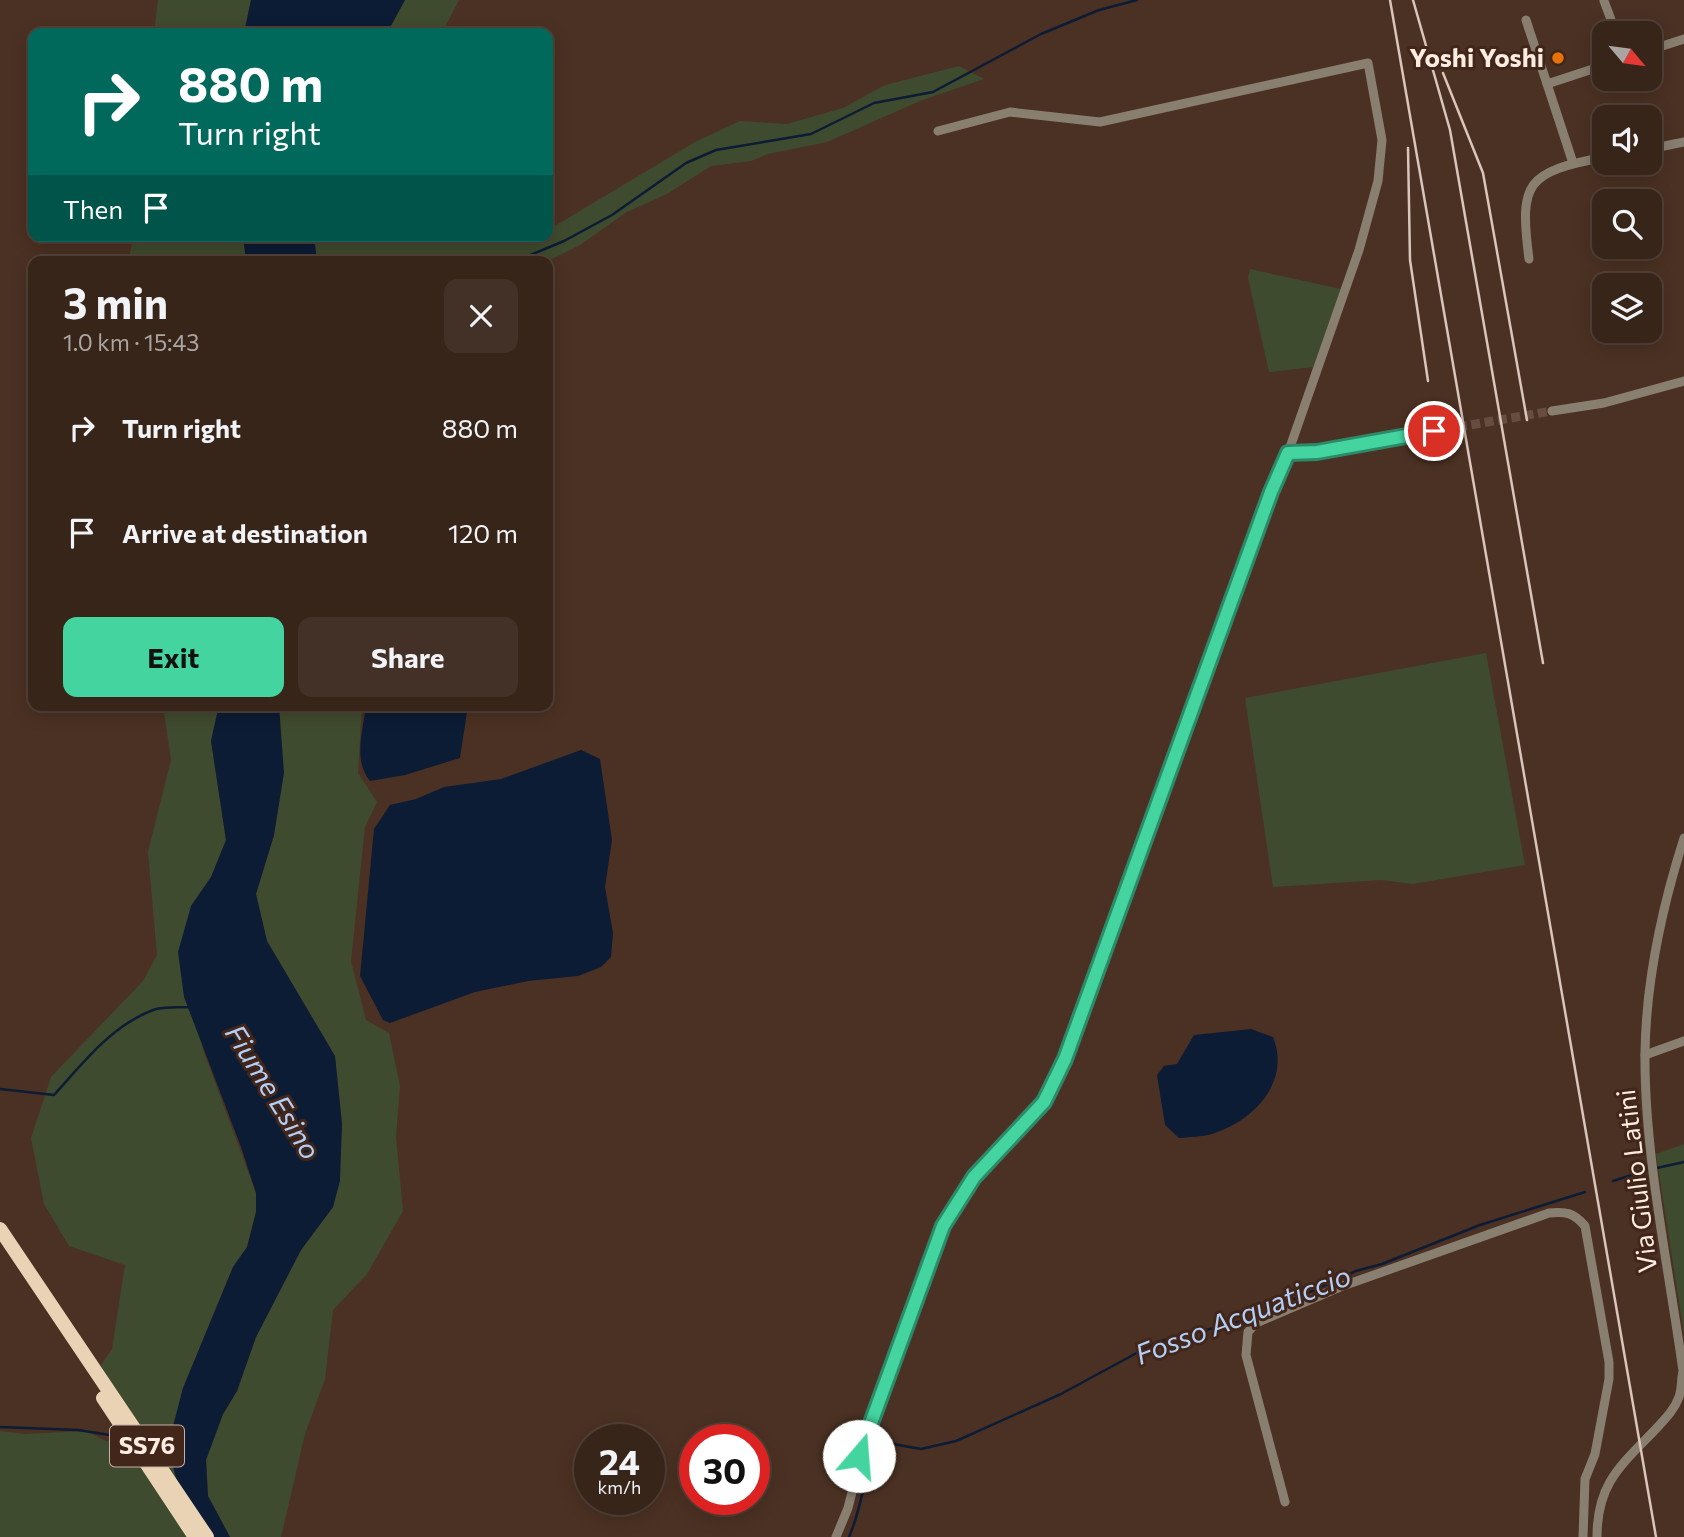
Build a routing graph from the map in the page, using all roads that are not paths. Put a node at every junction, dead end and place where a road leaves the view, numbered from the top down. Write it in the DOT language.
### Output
graph roads {
  1 [pos="1604,1"];
  2 [pos="1527,20"];
  3 [pos="1612,21"];
  4 [pos="1684,39"];
  5 [pos="1662,46"];
  6 [pos="1592,69"];
  7 [pos="1547,84"];
  8 [pos="938,131"];
  9 [pos="1684,142"];
  10 [pos="1662,147"];
  11 [pos="1592,160"];
  12 [pos="1573,163"];
  13 [pos="1529,259"];
  14 [pos="1684,381"];
  15 [pos="1552,411"];
  16 [pos="1458,427"];
  17 [pos="1288,453"];
  18 [pos="1684,838"];
  19 [pos="1684,1041"];
  20 [pos="1645,1055"];
  21 [pos="0,1229"];
  22 [pos="0,1246"];
  23 [pos="83,1359"];
  24 [pos="1285,1502"];
  25 [pos="195,1537"];
  26 [pos="207,1537"];
  27 [pos="836,1537"];
  28 [pos="1583,1537"];
  29 [pos="1597,1537"];
  1 -- 3 [label="street"];
  2 -- 7 [label="street"];
  4 -- 5 [label="street"];
  6 -- 7 [label="street"];
  7 -- 12 [label="street"];
  8 -- 17 [label="street"];
  9 -- 10 [label="street"];
  11 -- 12 [label="street"];
  12 -- 13 [label="street"];
  14 -- 15 [label="street"];
  16 -- 17 [label="street"];
  17 -- 27 [label="street"];
  18 -- 20 [label="street, Via Giulio Latini"];
  19 -- 20 [label="street"];
  20 -- 29 [label="street, Via Giulio Latini"];
  21 -- 23 [label="highway, SS76"];
  22 -- 23 [label="highway, SS76"];
  23 -- 25 [label="highway, SS76"];
  23 -- 26 [label="highway, SS76"];
  24 -- 28 [label="street"];
}
